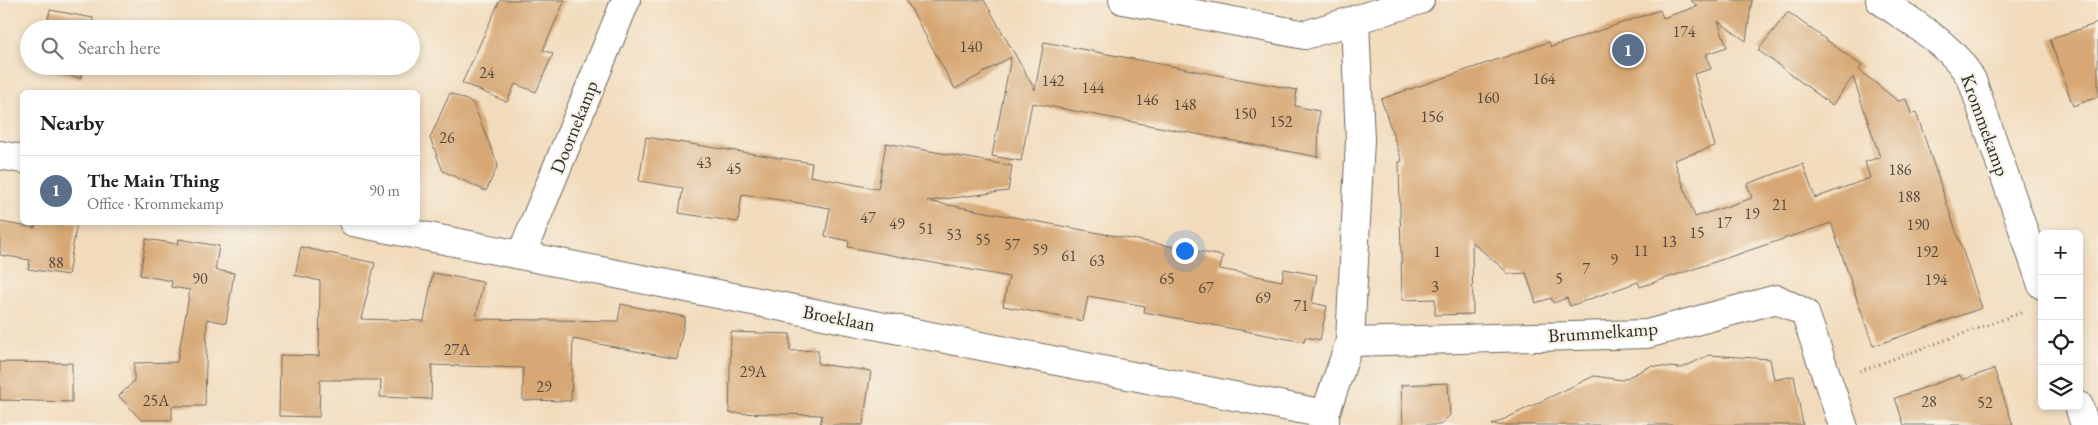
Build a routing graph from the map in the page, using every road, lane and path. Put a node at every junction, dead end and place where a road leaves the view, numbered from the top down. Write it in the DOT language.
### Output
graph roads {
  1 [pos="626,0"];
  2 [pos="1123,0"];
  3 [pos="1420,0"];
  4 [pos="1880,0"];
  5 [pos="1355,22"];
  6 [pos="0,155"];
  7 [pos="20,159"];
  8 [pos="368,225"];
  9 [pos="521,255"];
  10 [pos="2039,275"];
  11 [pos="2025,312"];
  12 [pos="1350,342"];
  13 [pos="1829,383"];
  14 [pos="2080,410"];
  15 [pos="1325,420"];
  16 [pos="1842,425"];
  17 [pos="2084,425"];
  1 -- 9 [label="street, Doornekamp"];
  2 -- 5 [label="street"];
  3 -- 5 [label="street"];
  4 -- 10 [label="street, Krommekamp"];
  5 -- 12 [label="street"];
  6 -- 7 [label="street"];
  8 -- 9 [label="street, Broeklaan"];
  9 -- 15 [label="street, Broeklaan"];
  11 -- 13 [label="path"];
  12 -- 13 [label="street, Brummelkamp"];
  12 -- 15 [label="street"];
  13 -- 16 [label="street, Brummelkamp"];
  14 -- 17 [label="street"];
}
